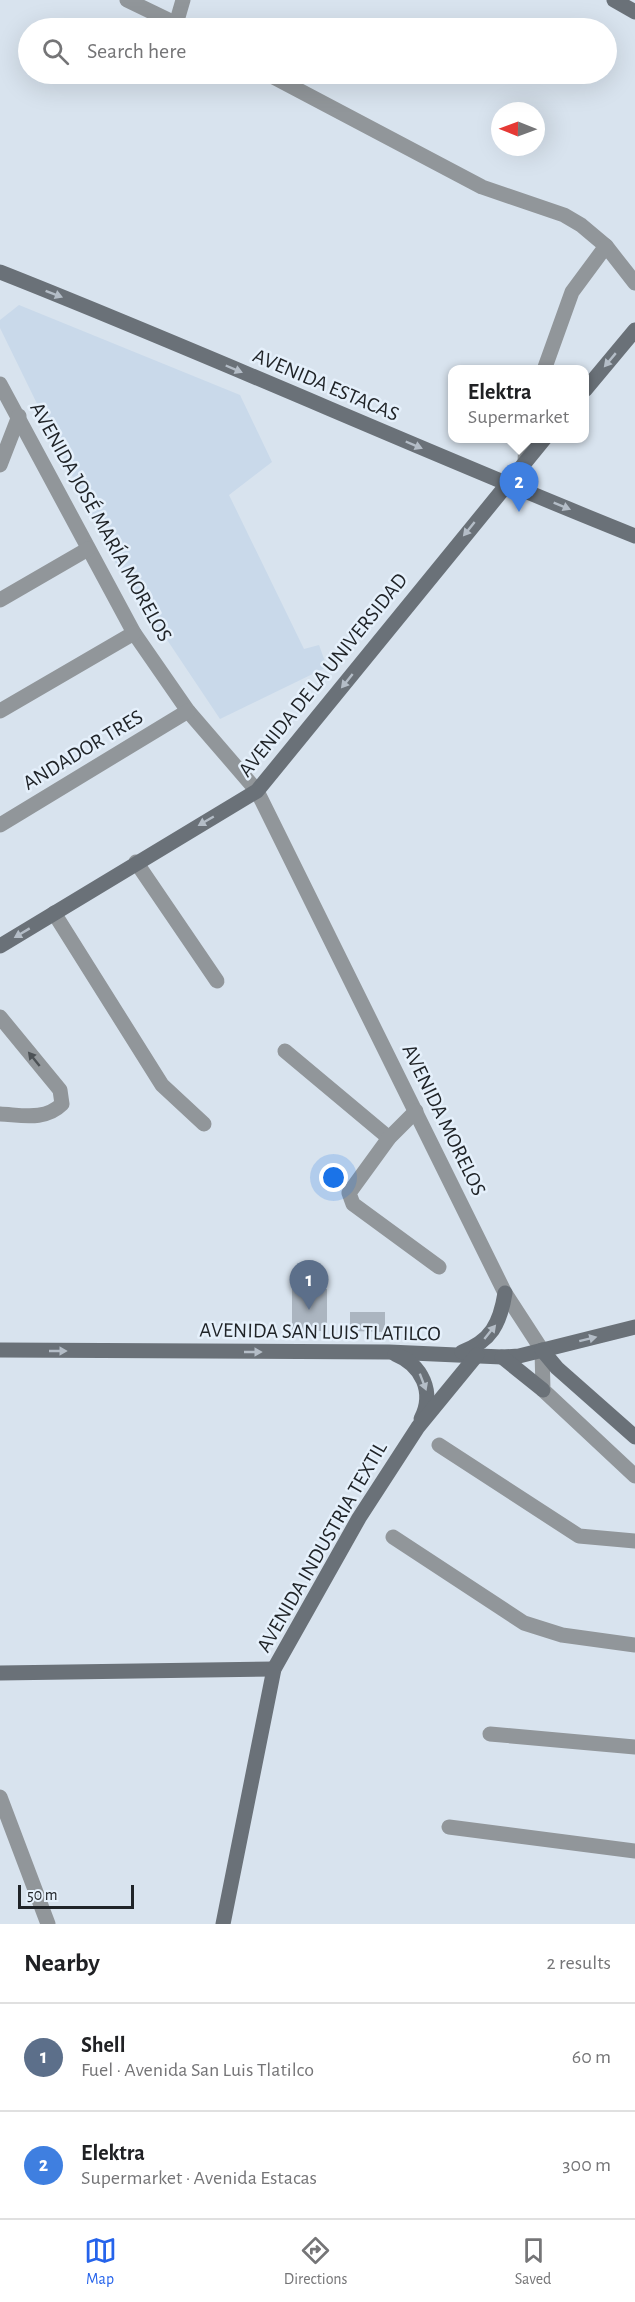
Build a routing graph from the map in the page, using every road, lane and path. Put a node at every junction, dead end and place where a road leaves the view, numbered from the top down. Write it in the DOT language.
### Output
graph roads {
  1 [pos="128,0"];
  2 [pos="183,0"];
  3 [pos="614,0"];
  4 [pos="635,12"];
  5 [pos="164,18"];
  6 [pos="181,18"];
  7 [pos="287,84"];
  8 [pos="606,246"];
  9 [pos="0,272"];
  10 [pos="635,283"];
  11 [pos="635,330"];
  12 [pos="545,365"];
  13 [pos="0,384"];
  14 [pos="589,385"];
  15 [pos="19,416"];
  16 [pos="526,443"];
  17 [pos="541,443"];
  18 [pos="525,462"];
  19 [pos="0,465"];
  20 [pos="507,484"];
  21 [pos="635,536"];
  22 [pos="88,549"];
  23 [pos="0,600"];
  24 [pos="134,633"];
  25 [pos="0,711"];
  26 [pos="188,711"];
  27 [pos="257,791"];
  28 [pos="0,825"];
  29 [pos="136,862"];
  30 [pos="54,913"];
  31 [pos="0,946"];
  32 [pos="217,981"];
  33 [pos="0,1017"];
  34 [pos="285,1051"];
  35 [pos="416,1111"];
  36 [pos="0,1114"];
  37 [pos="204,1124"];
  38 [pos="389,1138"];
  39 [pos="439,1268"];
  40 [pos="505,1293"];
  41 [pos="635,1327"];
  42 [pos="0,1350"];
  43 [pos="542,1350"];
  44 [pos="389,1352"];
  45 [pos="456,1355"];
  46 [pos="477,1355"];
  47 [pos="502,1357"];
  48 [pos="543,1390"];
  49 [pos="418,1427"];
  50 [pos="635,1437"];
  51 [pos="439,1445"];
  52 [pos="635,1476"];
  53 [pos="393,1537"];
  54 [pos="635,1541"];
  55 [pos="635,1646"];
  56 [pos="274,1669"];
  57 [pos="0,1673"];
  58 [pos="490,1734"];
  59 [pos="635,1747"];
  60 [pos="0,1797"];
  61 [pos="449,1827"];
  62 [pos="635,1851"];
  63 [pos="48,1924"];
  64 [pos="224,1924"];
  1 -- 5 [label="street"];
  2 -- 6 [label="street"];
  3 -- 4 [label="main road"];
  7 -- 8 [label="street"];
  8 -- 10 [label="street"];
  8 -- 12 [label="street"];
  9 -- 20 [label="main road, AVENIDA ESTACAS, one-way"];
  11 -- 14 [label="main road, one-way"];
  13 -- 15 [label="street, AVENIDA JOSÉ MARÍA MORELOS"];
  15 -- 19 [label="street"];
  15 -- 22 [label="street, AVENIDA JOSÉ MARÍA MORELOS"];
  16 -- 18 [label="street"];
  17 -- 18 [label="main road, AVENIDA DE LA UNIVERSIDAD"];
  18 -- 20 [label="main road, AVENIDA DE LA UNIVERSIDAD"];
  20 -- 21 [label="main road, AVENIDA ESTACAS, one-way"];
  20 -- 27 [label="main road, AVENIDA DE LA UNIVERSIDAD, one-way"];
  22 -- 23 [label="street"];
  22 -- 24 [label="street, AVENIDA JOSÉ MARÍA MORELOS"];
  24 -- 25 [label="street"];
  24 -- 26 [label="street, AVENIDA JOSÉ MARÍA MORELOS"];
  26 -- 27 [label="street, AVENIDA JOSÉ MARÍA MORELOS"];
  26 -- 28 [label="street, ANDADOR TRES"];
  27 -- 29 [label="main road, AVENIDA DE LA UNIVERSIDAD, one-way"];
  27 -- 35 [label="street, AVENIDA MORELOS"];
  29 -- 30 [label="main road, AVENIDA DE LA UNIVERSIDAD"];
  29 -- 32 [label="street"];
  30 -- 31 [label="main road, AVENIDA DE LA UNIVERSIDAD, one-way"];
  30 -- 37 [label="street"];
  36 -- 33 [label="street, one-way"];
  34 -- 38 [label="street"];
  35 -- 38 [label="street"];
  35 -- 40 [label="street, AVENIDA MORELOS"];
  38 -- 39 [label="street"];
  40 -- 43 [label="street, AVENIDA MORELOS"];
  45 -- 40 [label="main road, one-way"];
  43 -- 41 [label="main road, AVENIDA SAN LUIS TLATILCO, one-way"];
  42 -- 44 [label="main road, AVENIDA SAN LUIS TLATILCO, one-way"];
  43 -- 47 [label="main road, AVENIDA SAN LUIS TLATILCO"];
  43 -- 48 [label="street"];
  43 -- 50 [label="main road, AVENIDA MORELOS"];
  44 -- 45 [label="main road, AVENIDA SAN LUIS TLATILCO"];
  44 -- 49 [label="main road, one-way"];
  45 -- 46 [label="main road, AVENIDA SAN LUIS TLATILCO"];
  46 -- 47 [label="main road, AVENIDA SAN LUIS TLATILCO"];
  46 -- 49 [label="main road, AVENIDA INDUSTRIA TEXTIL"];
  47 -- 48 [label="main road"];
  48 -- 52 [label="street"];
  49 -- 56 [label="main road, AVENIDA INDUSTRIA TEXTIL"];
  51 -- 54 [label="street"];
  53 -- 55 [label="street"];
  56 -- 57 [label="main road"];
  56 -- 64 [label="main road, AVENIDA INDUSTRIA TEXTIL"];
  58 -- 59 [label="street"];
  60 -- 63 [label="street"];
  61 -- 62 [label="street"];
}
